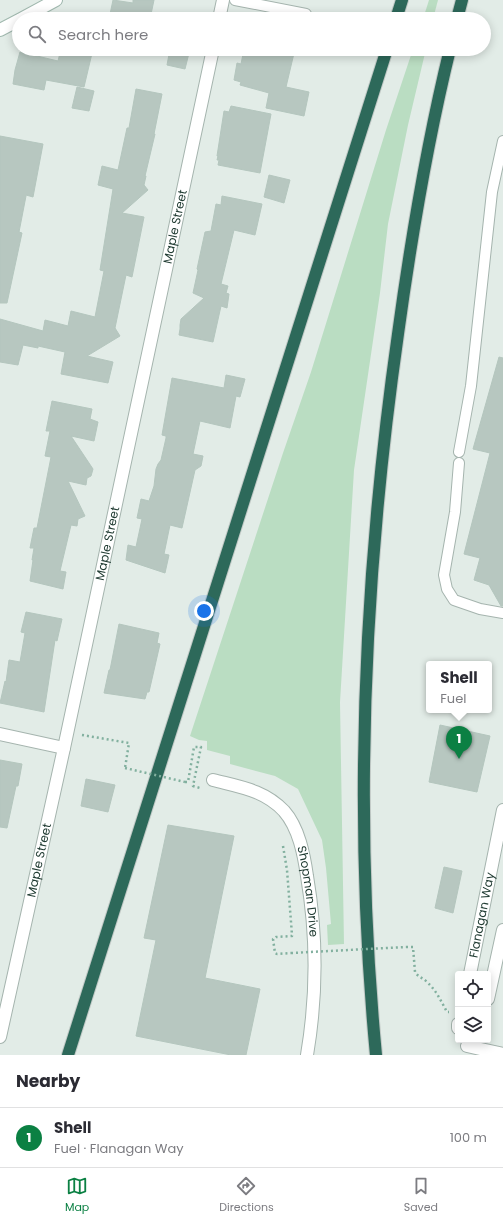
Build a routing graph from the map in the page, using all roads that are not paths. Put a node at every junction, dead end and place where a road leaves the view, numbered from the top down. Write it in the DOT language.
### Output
graph roads {
  1 [pos="56,0"];
  2 [pos="223,0"];
  3 [pos="235,0"];
  4 [pos="402,0"];
  5 [pos="462,0"];
  6 [pos="34,12"];
  7 [pos="220,12"];
  8 [pos="296,12"];
  9 [pos="398,12"];
  10 [pos="459,12"];
  11 [pos="12,24"];
  12 [pos="0,30"];
  13 [pos="212,56"];
  14 [pos="385,56"];
  15 [pos="448,56"];
  16 [pos="503,141"];
  17 [pos="459,452"];
  18 [pos="459,463"];
  19 [pos="503,613"];
  20 [pos="0,734"];
  21 [pos="64,748"];
  22 [pos="209,785"];
  23 [pos="503,810"];
  24 [pos="500,835"];
  25 [pos="503,930"];
  26 [pos="471,971"];
  27 [pos="491,985"];
  28 [pos="0,1038"];
  29 [pos="468,1045"];
  30 [pos="503,1054"];
  31 [pos="68,1055"];
  32 [pos="307,1055"];
  33 [pos="376,1055"];
  1 -- 6 [label="street"];
  2 -- 7 [label="street"];
  3 -- 8 [label="lane"];
  4 -- 9 [label="highway"];
  5 -- 10 [label="highway"];
  11 -- 12 [label="street"];
  13 -- 21 [label="street, Maple Street"];
  14 -- 31 [label="highway"];
  15 -- 33 [label="highway"];
  16 -- 17 [label="lane"];
  18 -- 19 [label="lane"];
  20 -- 21 [label="street"];
  21 -- 28 [label="street, Maple Street"];
  22 -- 32 [label="street, Shopman Drive"];
  23 -- 24 [label="street, Flanagan Way"];
  24 -- 26 [label="street, Flanagan Way"];
  25 -- 27 [label="street, Flanagan Way"];
  29 -- 30 [label="street"];
}
